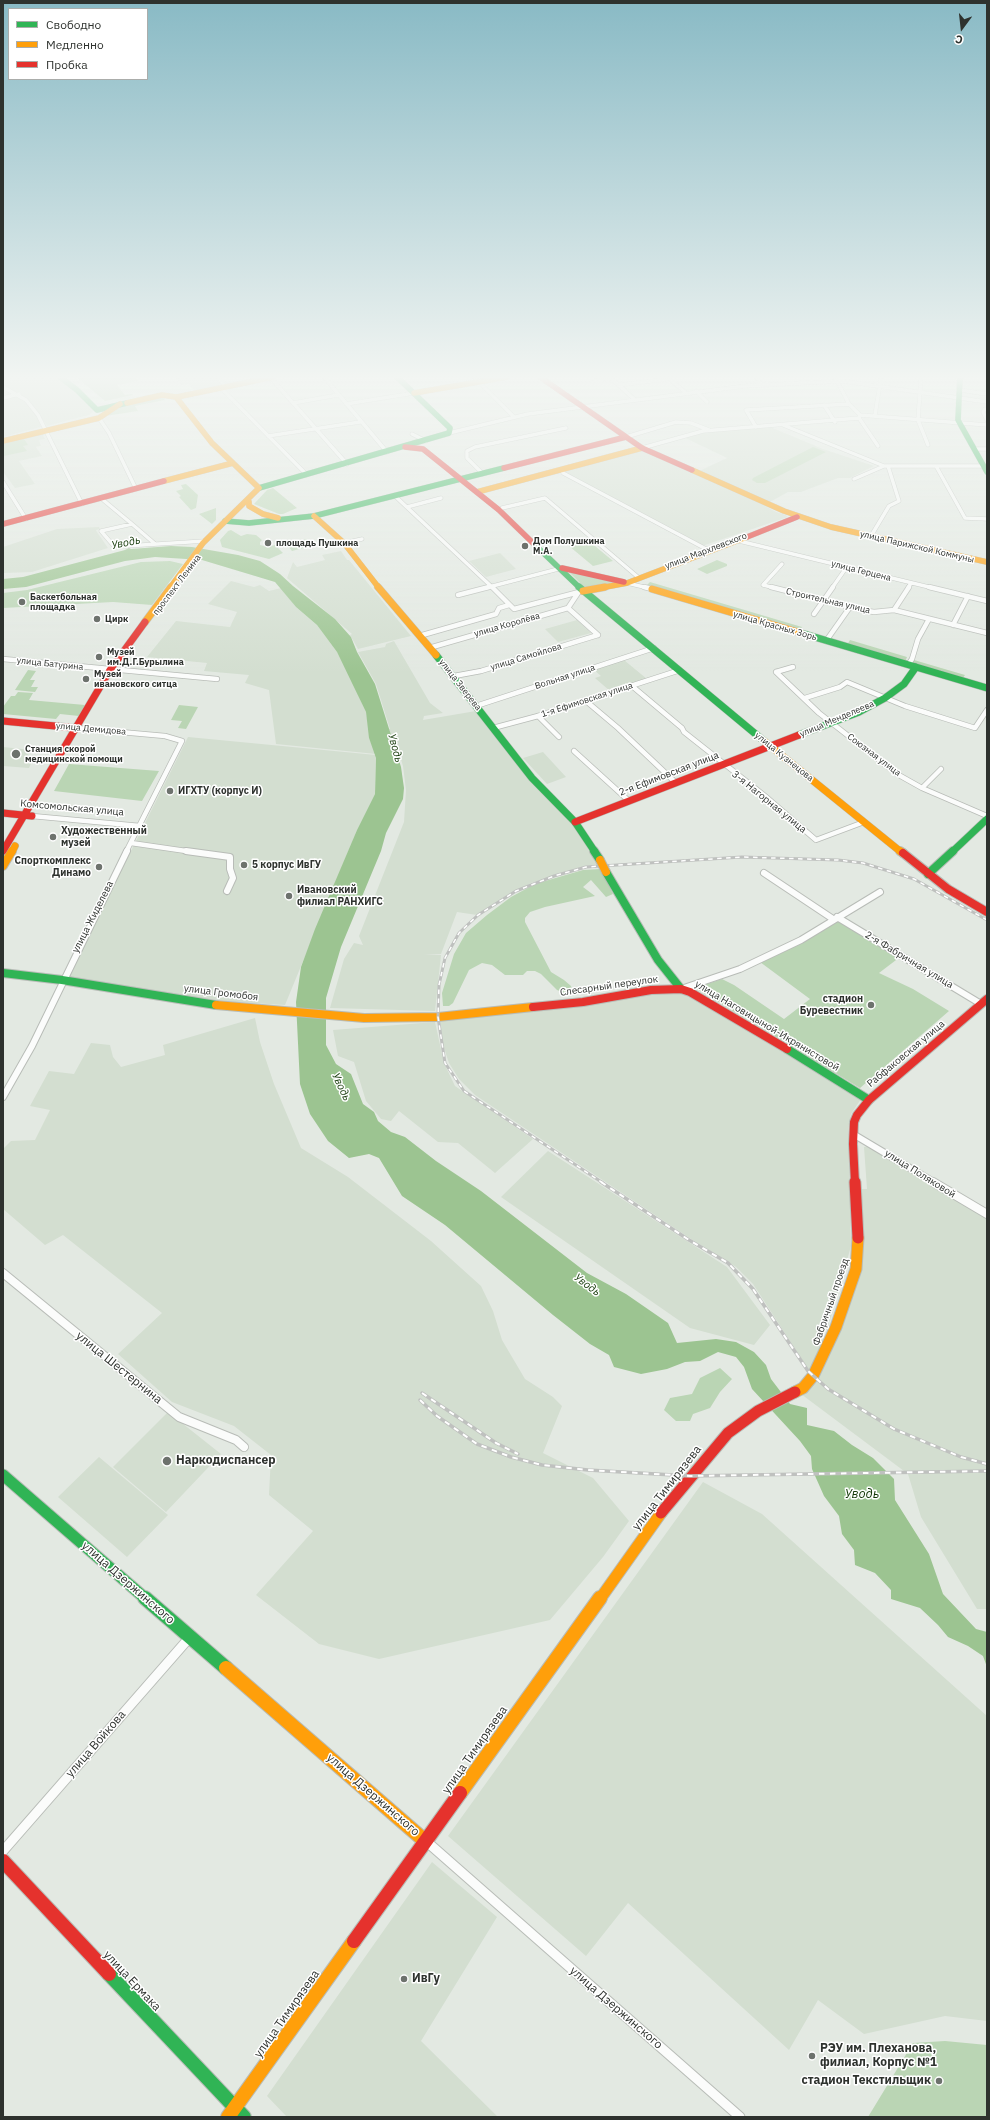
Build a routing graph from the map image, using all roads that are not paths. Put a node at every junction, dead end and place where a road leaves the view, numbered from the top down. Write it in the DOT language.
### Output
graph roads {
  1 [pos="68,476"];
  2 [pos="130,476"];
  3 [pos="185,476"];
  4 [pos="249,476"];
  5 [pos="251,476"];
  6 [pos="304,476"];
  7 [pos="459,476"];
  8 [pos="459,476"];
  9 [pos="476,476"];
  10 [pos="537,476"];
  11 [pos="570,476"];
  12 [pos="705,476"];
  13 [pos="862,476"];
  14 [pos="890,476"];
  15 [pos="941,476"];
  16 [pos="463,479"];
  17 [pos="854,479"];
  18 [pos="3,482"];
  19 [pos="262,487"];
  20 [pos="136,489"];
  21 [pos="478,492"];
  22 [pos="395,496"];
  23 [pos="441,498"];
  24 [pos="102,499"];
  25 [pos="249,502"];
  26 [pos="82,504"];
  27 [pos="407,507"];
  28 [pos="502,508"];
  29 [pos="314,516"];
  30 [pos="797,517"];
  31 [pos="296,518"];
  32 [pos="26,519"];
  33 [pos="987,520"];
  34 [pos="3,524"];
  35 [pos="132,524"];
  36 [pos="226,524"];
  37 [pos="871,536"];
  38 [pos="362,539"];
  39 [pos="734,540"];
  40 [pos="154,543"];
  41 [pos="205,543"];
  42 [pos="344,543"];
  43 [pos="708,550"];
  44 [pos="987,562"];
  45 [pos="782,564"];
  46 [pos="560,568"];
  47 [pos="846,568"];
  48 [pos="640,582"];
  49 [pos="627,583"];
  50 [pos="911,583"];
  51 [pos="490,586"];
  52 [pos="652,589"];
  53 [pos="584,592"];
  54 [pos="987,594"];
  55 [pos="458,595"];
  56 [pos="968,596"];
  57 [pos="824,600"];
  58 [pos="985,601"];
  59 [pos="509,605"];
  60 [pos="850,607"];
  61 [pos="568,608"];
  62 [pos="894,610"];
  63 [pos="814,614"];
  64 [pos="929,619"];
  65 [pos="953,625"];
  66 [pos="987,633"];
  67 [pos="419,636"];
  68 [pos="826,641"];
  69 [pos="429,648"];
  70 [pos="654,648"];
  71 [pos="3,659"];
  72 [pos="793,666"];
  73 [pos="912,666"];
  74 [pos="112,670"];
  75 [pos="680,670"];
  76 [pos="454,676"];
  77 [pos="217,679"];
  78 [pos="632,686"];
  79 [pos="987,688"];
  80 [pos="805,698"];
  81 [pos="885,698"];
  82 [pos="586,701"];
  83 [pos="476,706"];
  84 [pos="987,710"];
  85 [pos="538,716"];
  86 [pos="3,721"];
  87 [pos="832,723"];
  88 [pos="79,728"];
  89 [pos="493,728"];
  90 [pos="559,737"];
  91 [pos="179,738"];
  92 [pos="771,747"];
  93 [pos="574,751"];
  94 [pos="724,764"];
  95 [pos="941,769"];
  96 [pos="676,783"];
  97 [pos="922,788"];
  98 [pos="629,801"];
  99 [pos="3,813"];
  100 [pos="28,815"];
  101 [pos="987,818"];
  102 [pos="575,822"];
  103 [pos="864,822"];
  104 [pos="140,826"];
  105 [pos="131,843"];
  106 [pos="3,851"];
  107 [pos="600,860"];
  108 [pos="3,866"];
  109 [pos="764,873"];
  110 [pos="928,874"];
  111 [pos="227,891"];
  112 [pos="880,892"];
  113 [pos="987,912"];
  114 [pos="835,918"];
  115 [pos="3,973"];
  116 [pos="62,980"];
  117 [pos="681,990"];
  118 [pos="984,1001"];
  119 [pos="438,1017"];
  120 [pos="3,1097"];
  121 [pos="869,1100"];
  122 [pos="854,1134"];
  123 [pos="987,1214"];
  124 [pos="3,1273"];
  125 [pos="758,1411"];
  126 [pos="244,1447"];
  127 [pos="3,1474"];
  128 [pos="190,1637"];
  129 [pos="426,1841"];
  130 [pos="3,1851"];
  131 [pos="3,1861"];
  132 [pos="235,2108"];
  133 [pos="228,2117"];
  134 [pos="244,2117"];
  135 [pos="740,2117"];
  1 -- 26 [label="street"];
  2 -- 20 [label="street"];
  3 -- 20 [label="main road"];
  4 -- 19 [label="main road"];
  5 -- 19 [label="main road"];
  6 -- 19 [label="main road"];
  7 -- 16 [label="main road, улица Кузнецова"];
  8 -- 16 [label="main road, улица Кузнецова"];
  9 -- 16 [label="main road"];
  10 -- 21 [label="main road"];
  11 -- 43 [label="street"];
  12 -- 30 [label="main road, улица Парижской Коммуны"];
  13 -- 17 [label="street"];
  14 -- 37 [label="street"];
  15 -- 33 [label="street"];
  16 -- 21 [label="main road, улица Кузнецова"];
  16 -- 22 [label="main road"];
  18 -- 32 [label="street"];
  19 -- 25 [label="main road, проспект Ленина"];
  19 -- 36 [label="main road, проспект Ленина"];
  20 -- 24 [label="main road"];
  21 -- 28 [label="main road, улица Кузнецова"];
  21 -- 46 [label="main road, улица Кузнецова"];
  22 -- 27 [label="street"];
  22 -- 29 [label="main road"];
  23 -- 27 [label="street"];
  24 -- 26 [label="main road"];
  24 -- 35 [label="street"];
  25 -- 31 [label="main road"];
  25 -- 36 [label="main road, проспект Ленина"];
  26 -- 32 [label="main road"];
  27 -- 51 [label="street"];
  28 -- 46 [label="main road, улица Кузнецова"];
  28 -- 48 [label="street"];
  29 -- 31 [label="main road"];
  29 -- 42 [label="main road, улица Зверева"];
  30 -- 37 [label="main road, улица Парижской Коммуны"];
  30 -- 39 [label="main road, улица Мархлевского"];
  31 -- 36 [label="main road"];
  32 -- 34 [label="main road"];
  35 -- 40 [label="street"];
  35 -- 40 [label="street"];
  36 -- 41 [label="main road, проспект Ленина"];
  37 -- 44 [label="main road, улица Парижской Коммуны"];
  38 -- 42 [label="street"];
  39 -- 43 [label="main road, улица Мархлевского"];
  39 -- 47 [label="street, улица Герцена"];
  40 -- 41 [label="street"];
  41 -- 74 [label="main road, проспект Ленина"];
  42 -- 67 [label="main road, улица Зверева"];
  43 -- 48 [label="main road, улица Мархлевского"];
  45 -- 57 [label="street, Строительная улица"];
  46 -- 49 [label="main road"];
  46 -- 51 [label="street"];
  46 -- 53 [label="main road, улица Кузнецова"];
  47 -- 50 [label="street, улица Герцена"];
  47 -- 57 [label="street"];
  48 -- 49 [label="main road, улица Мархлевского"];
  48 -- 52 [label="street, улица Красных Зорь"];
  49 -- 53 [label="main road, улица Мархлевского"];
  50 -- 56 [label="street, улица Герцена"];
  50 -- 62 [label="street"];
  51 -- 55 [label="street"];
  51 -- 59 [label="street"];
  52 -- 68 [label="main road, улица Красных Зорь"];
  53 -- 59 [label="street, улица Мархлевского"];
  53 -- 61 [label="street"];
  53 -- 70 [label="main road, улица Кузнецова"];
  54 -- 58 [label="street"];
  56 -- 58 [label="street, улица Герцена"];
  56 -- 65 [label="street"];
  57 -- 60 [label="street, Строительная улица"];
  57 -- 63 [label="street"];
  59 -- 67 [label="street"];
  60 -- 62 [label="street, Строительная улица"];
  60 -- 68 [label="street"];
  61 -- 69 [label="street, улица Королёва"];
  61 -- 76 [label="street, улица Самойлова"];
  62 -- 64 [label="street, Строительная улица"];
  64 -- 65 [label="street, Строительная улица"];
  64 -- 73 [label="street, улица Менделеева"];
  65 -- 66 [label="street, Строительная улица"];
  67 -- 69 [label="main road, улица Зверева"];
  68 -- 73 [label="main road, улица Красных Зорь"];
  69 -- 76 [label="main road, улица Зверева"];
  70 -- 75 [label="main road, улица Кузнецова"];
  70 -- 83 [label="street, Вольная улица"];
  71 -- 74 [label="street, улица Батурина"];
  72 -- 80 [label="street, Союзная улица"];
  73 -- 79 [label="main road, улица Красных Зорь"];
  73 -- 81 [label="main road, улица Менделеева"];
  74 -- 77 [label="street, улица Батурина"];
  74 -- 88 [label="main road, проспект Ленина"];
  75 -- 78 [label="street, 1-я Ефимовская улица"];
  75 -- 92 [label="main road, улица Кузнецова"];
  76 -- 83 [label="main road, улица Зверева"];
  78 -- 82 [label="street, 1-я Ефимовская улица"];
  78 -- 94 [label="street, 3-я Нагорная улица"];
  80 -- 81 [label="street"];
  80 -- 87 [label="street, Союзная улица"];
  81 -- 84 [label="street"];
  81 -- 87 [label="main road, улица Менделеева"];
  82 -- 85 [label="street, 1-я Ефимовская улица"];
  82 -- 96 [label="street"];
  83 -- 89 [label="main road, улица Зверева"];
  85 -- 89 [label="street, 1-я Ефимовская улица"];
  85 -- 90 [label="street"];
  86 -- 88 [label="main road, улица Демидова"];
  87 -- 92 [label="main road, улица Менделеева"];
  87 -- 97 [label="street, Союзная улица"];
  88 -- 91 [label="street, улица Демидова"];
  88 -- 100 [label="main road, проспект Ленина"];
  89 -- 102 [label="main road, улица Зверева"];
  91 -- 104 [label="street, улица Жиделева"];
  92 -- 94 [label="main road, 2-я Ефимовская улица"];
  92 -- 103 [label="main road, улица Кузнецова"];
  93 -- 98 [label="street"];
  94 -- 96 [label="main road, 2-я Ефимовская улица"];
  94 -- 103 [label="street, 3-я Нагорная улица"];
  95 -- 97 [label="street"];
  96 -- 98 [label="main road, 2-я Ефимовская улица"];
  97 -- 101 [label="street, Союзная улица"];
  98 -- 102 [label="main road, 2-я Ефимовская улица"];
  99 -- 100 [label="main road, Комсомольская улица"];
  100 -- 104 [label="street, Комсомольская улица"];
  100 -- 106 [label="main road, проспект Ленина"];
  100 -- 108 [label="main road, проспект Ленина"];
  101 -- 110 [label="main road"];
  102 -- 107 [label="main road, улица Зверева"];
  103 -- 110 [label="main road, улица Кузнецова"];
  104 -- 105 [label="street, улица Жиделева"];
  105 -- 111 [label="street"];
  105 -- 116 [label="street, улица Жиделева"];
  107 -- 117 [label="main road, улица Наговицыной-Икрянистовой, bridge"];
  109 -- 114 [label="street, 2-я Фабричная улица"];
  110 -- 113 [label="main road, улица Кузнецова"];
  112 -- 114 [label="street, Слесарный переулок"];
  114 -- 117 [label="street, Слесарный переулок"];
  114 -- 118 [label="street, 2-я Фабричная улица"];
  115 -- 116 [label="main road, улица Громобоя"];
  116 -- 119 [label="main road, улица Громобоя"];
  116 -- 120 [label="street, улица Жиделева"];
  117 -- 119 [label="main road, Слесарный переулок"];
  117 -- 121 [label="main road, улица Наговицыной-Икрянистовой"];
  118 -- 121 [label="main road, Рабфаковская улица"];
  121 -- 122 [label="main road, Рабфаковская улица"];
  122 -- 123 [label="street, улица Поляковой"];
  122 -- 125 [label="main road, Фабричный проезд"];
  124 -- 126 [label="street, улица Шестернина"];
  125 -- 129 [label="main road, улица Тимирязева"];
  127 -- 128 [label="main road, улица Дзержинского"];
  128 -- 129 [label="main road, улица Дзержинского"];
  128 -- 130 [label="street, улица Войкова"];
  129 -- 132 [label="main road, улица Тимирязева"];
  129 -- 135 [label="street, улица Дзержинского"];
  131 -- 132 [label="main road, улица Ермака"];
  132 -- 133 [label="main road, улица Тимирязева"];
  132 -- 134 [label="main road, улица Ермака"];
}
